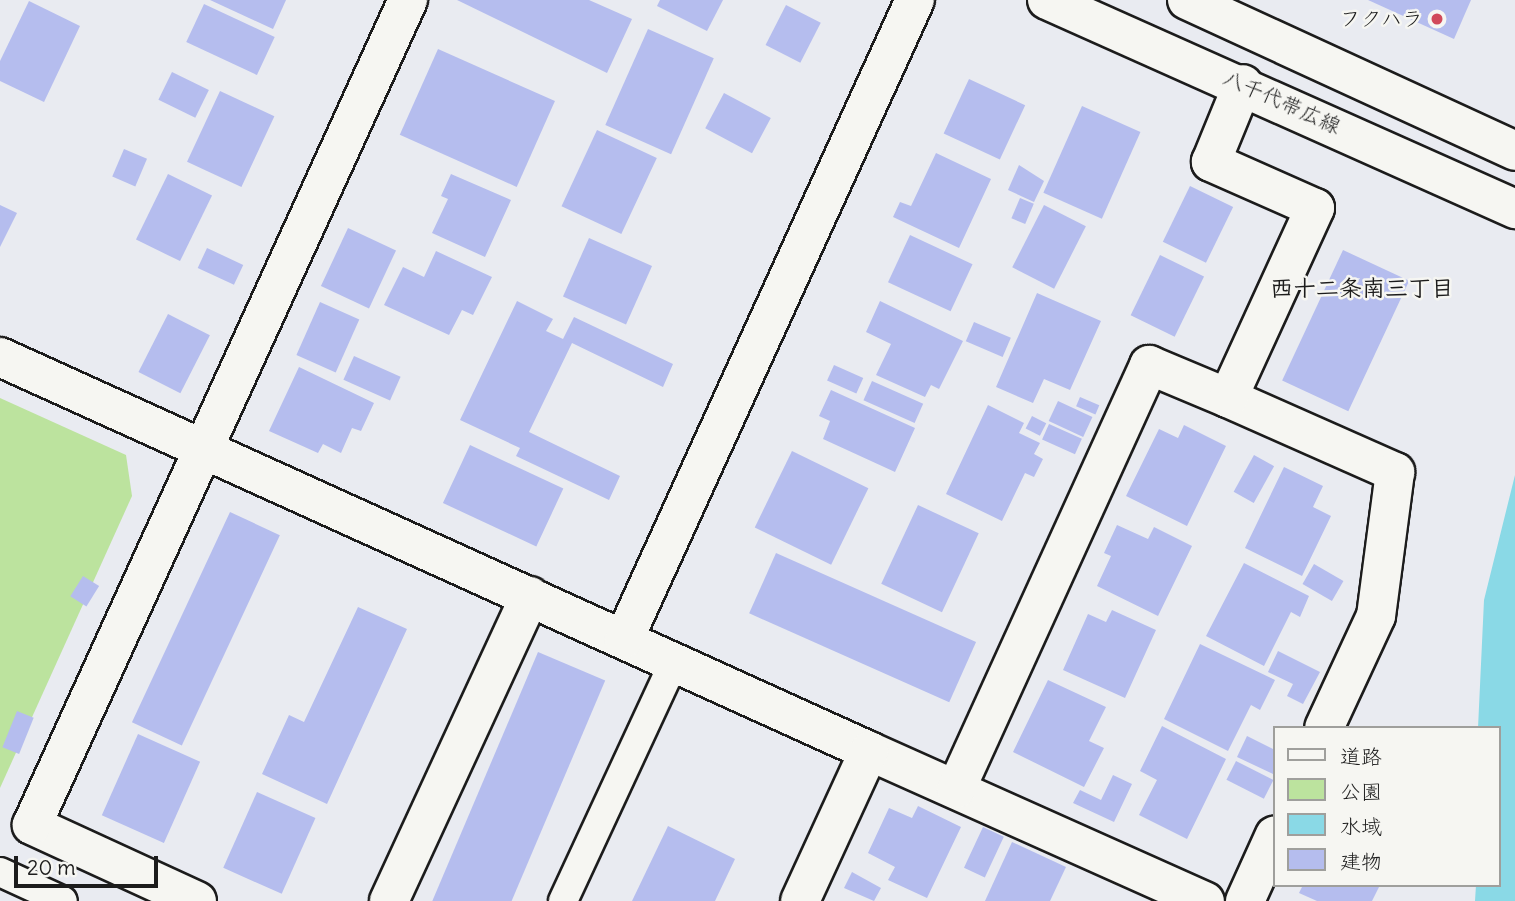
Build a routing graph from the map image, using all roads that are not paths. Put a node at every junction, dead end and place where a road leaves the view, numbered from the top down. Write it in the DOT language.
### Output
graph roads {
  1 [pos="408,0"];
  2 [pos="915,0"];
  3 [pos="1047,0"];
  4 [pos="1187,0"];
  5 [pos="1243,84"];
  6 [pos="1515,151"];
  7 [pos="1515,209"];
  8 [pos="0,356"];
  9 [pos="1228,398"];
  10 [pos="203,447"];
  11 [pos="530,596"];
  12 [pos="624,639"];
  13 [pos="674,662"];
  14 [pos="1325,726"];
  15 [pos="869,751"];
  16 [pos="956,789"];
  17 [pos="1274,837"];
  18 [pos="0,872"];
  19 [pos="1151,890"];
  20 [pos="186,899"];
  21 [pos="63,901"];
  22 [pos="389,901"];
  23 [pos="563,901"];
  24 [pos="800,901"];
  25 [pos="1205,901"];
  26 [pos="1245,901"];
  1 -- 10 [label="street"];
  2 -- 12 [label="street"];
  3 -- 5 [label="street, 八千代帯広線"];
  4 -- 6 [label="street"];
  5 -- 7 [label="street, 八千代帯広線"];
  5 -- 9 [label="street"];
  8 -- 10 [label="street"];
  9 -- 14 [label="street"];
  9 -- 16 [label="street"];
  10 -- 11 [label="street"];
  10 -- 20 [label="street"];
  11 -- 12 [label="street"];
  11 -- 22 [label="street"];
  12 -- 13 [label="street"];
  13 -- 15 [label="street"];
  13 -- 23 [label="lane"];
  15 -- 16 [label="street"];
  15 -- 24 [label="street"];
  16 -- 19 [label="street"];
  17 -- 26 [label="street"];
  18 -- 21 [label="lane"];
  19 -- 25 [label="street"];
}
